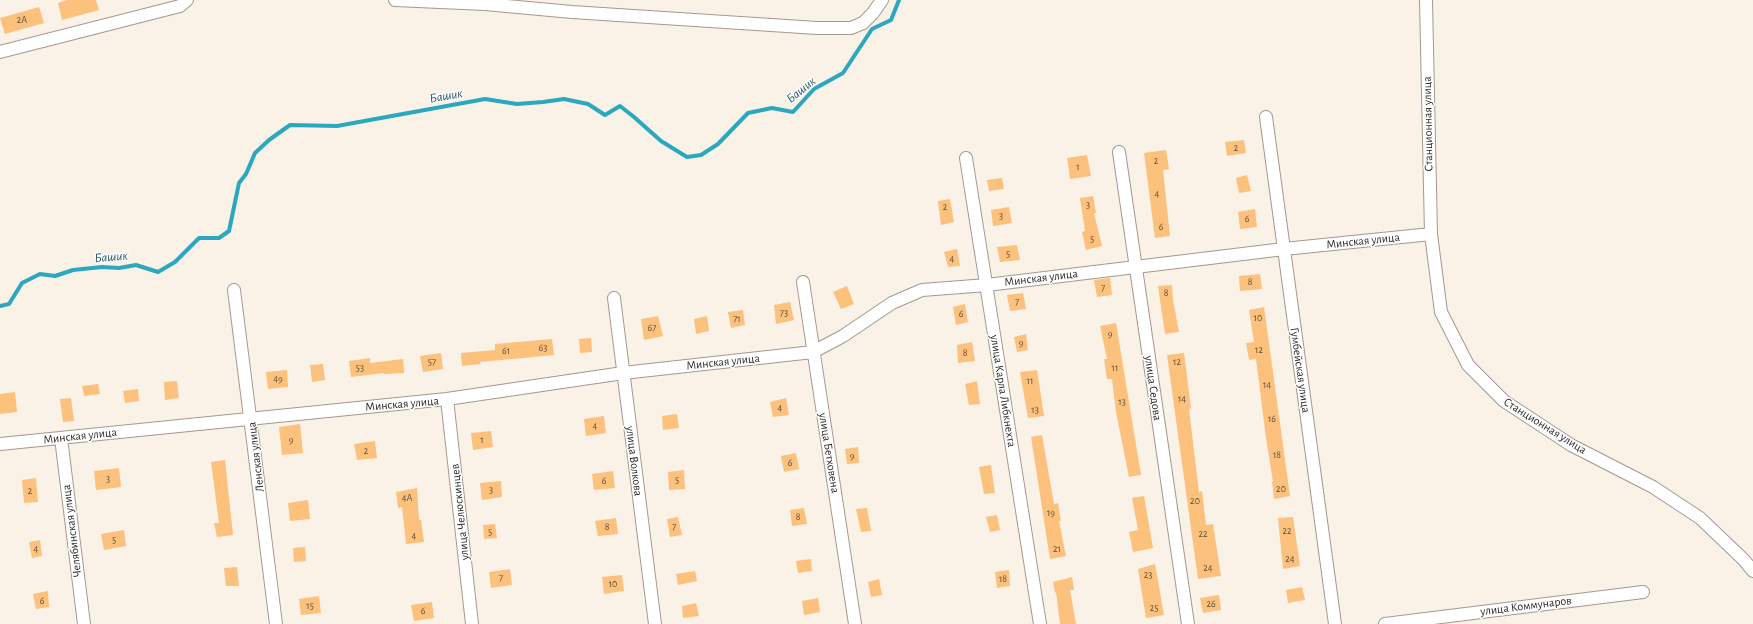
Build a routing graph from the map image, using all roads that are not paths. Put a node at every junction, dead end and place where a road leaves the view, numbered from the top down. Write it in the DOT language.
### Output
graph roads {
  1 [pos="187,0"];
  2 [pos="395,0"];
  3 [pos="882,0"];
  4 [pos="1426,0"];
  5 [pos="572,6"];
  6 [pos="0,52"];
  7 [pos="1266,117"];
  8 [pos="1119,152"];
  9 [pos="966,158"];
  10 [pos="1431,234"];
  11 [pos="1284,249"];
  12 [pos="1135,267"];
  13 [pos="803,282"];
  14 [pos="986,285"];
  15 [pos="234,290"];
  16 [pos="614,298"];
  17 [pos="813,352"];
  18 [pos="623,373"];
  19 [pos="447,399"];
  20 [pos="251,418"];
  21 [pos="61,438"];
  22 [pos="0,444"];
  23 [pos="1753,571"];
  24 [pos="1643,592"];
  25 [pos="84,624"];
  26 [pos="276,624"];
  27 [pos="472,624"];
  28 [pos="655,624"];
  29 [pos="855,624"];
  30 [pos="1040,624"];
  31 [pos="1188,624"];
  32 [pos="1334,624"];
  33 [pos="1385,624"];
  1 -- 6 [label="street"];
  2 -- 5 [label="street"];
  3 -- 5 [label="street"];
  4 -- 10 [label="street, Станционная улица"];
  7 -- 11 [label="street, Гумбейская улица"];
  8 -- 12 [label="street, улица Седова"];
  9 -- 14 [label="street, улица Карла Либкнехта"];
  10 -- 11 [label="street, Минская улица"];
  10 -- 23 [label="street, Станционная улица"];
  11 -- 12 [label="street, Минская улица"];
  11 -- 32 [label="street, Гумбейская улица"];
  12 -- 14 [label="street, Минская улица"];
  12 -- 31 [label="street, улица Седова"];
  13 -- 17 [label="street, улица Бетховена"];
  14 -- 17 [label="street, Минская улица"];
  14 -- 30 [label="street, улица Карла Либкнехта"];
  15 -- 20 [label="street, Ленская улица"];
  16 -- 18 [label="street, улица Волкова"];
  17 -- 18 [label="street, Минская улица"];
  17 -- 29 [label="street, улица Бетховена"];
  18 -- 19 [label="street, Минская улица"];
  18 -- 28 [label="street, улица Волкова"];
  19 -- 20 [label="street, Минская улица"];
  19 -- 27 [label="street, улица Челюскинцев"];
  20 -- 21 [label="street, Минская улица"];
  20 -- 26 [label="street, Ленская улица"];
  21 -- 22 [label="street, Минская улица"];
  21 -- 25 [label="street, Челябинская улица"];
  24 -- 33 [label="street, улица Коммунаров"];
}
